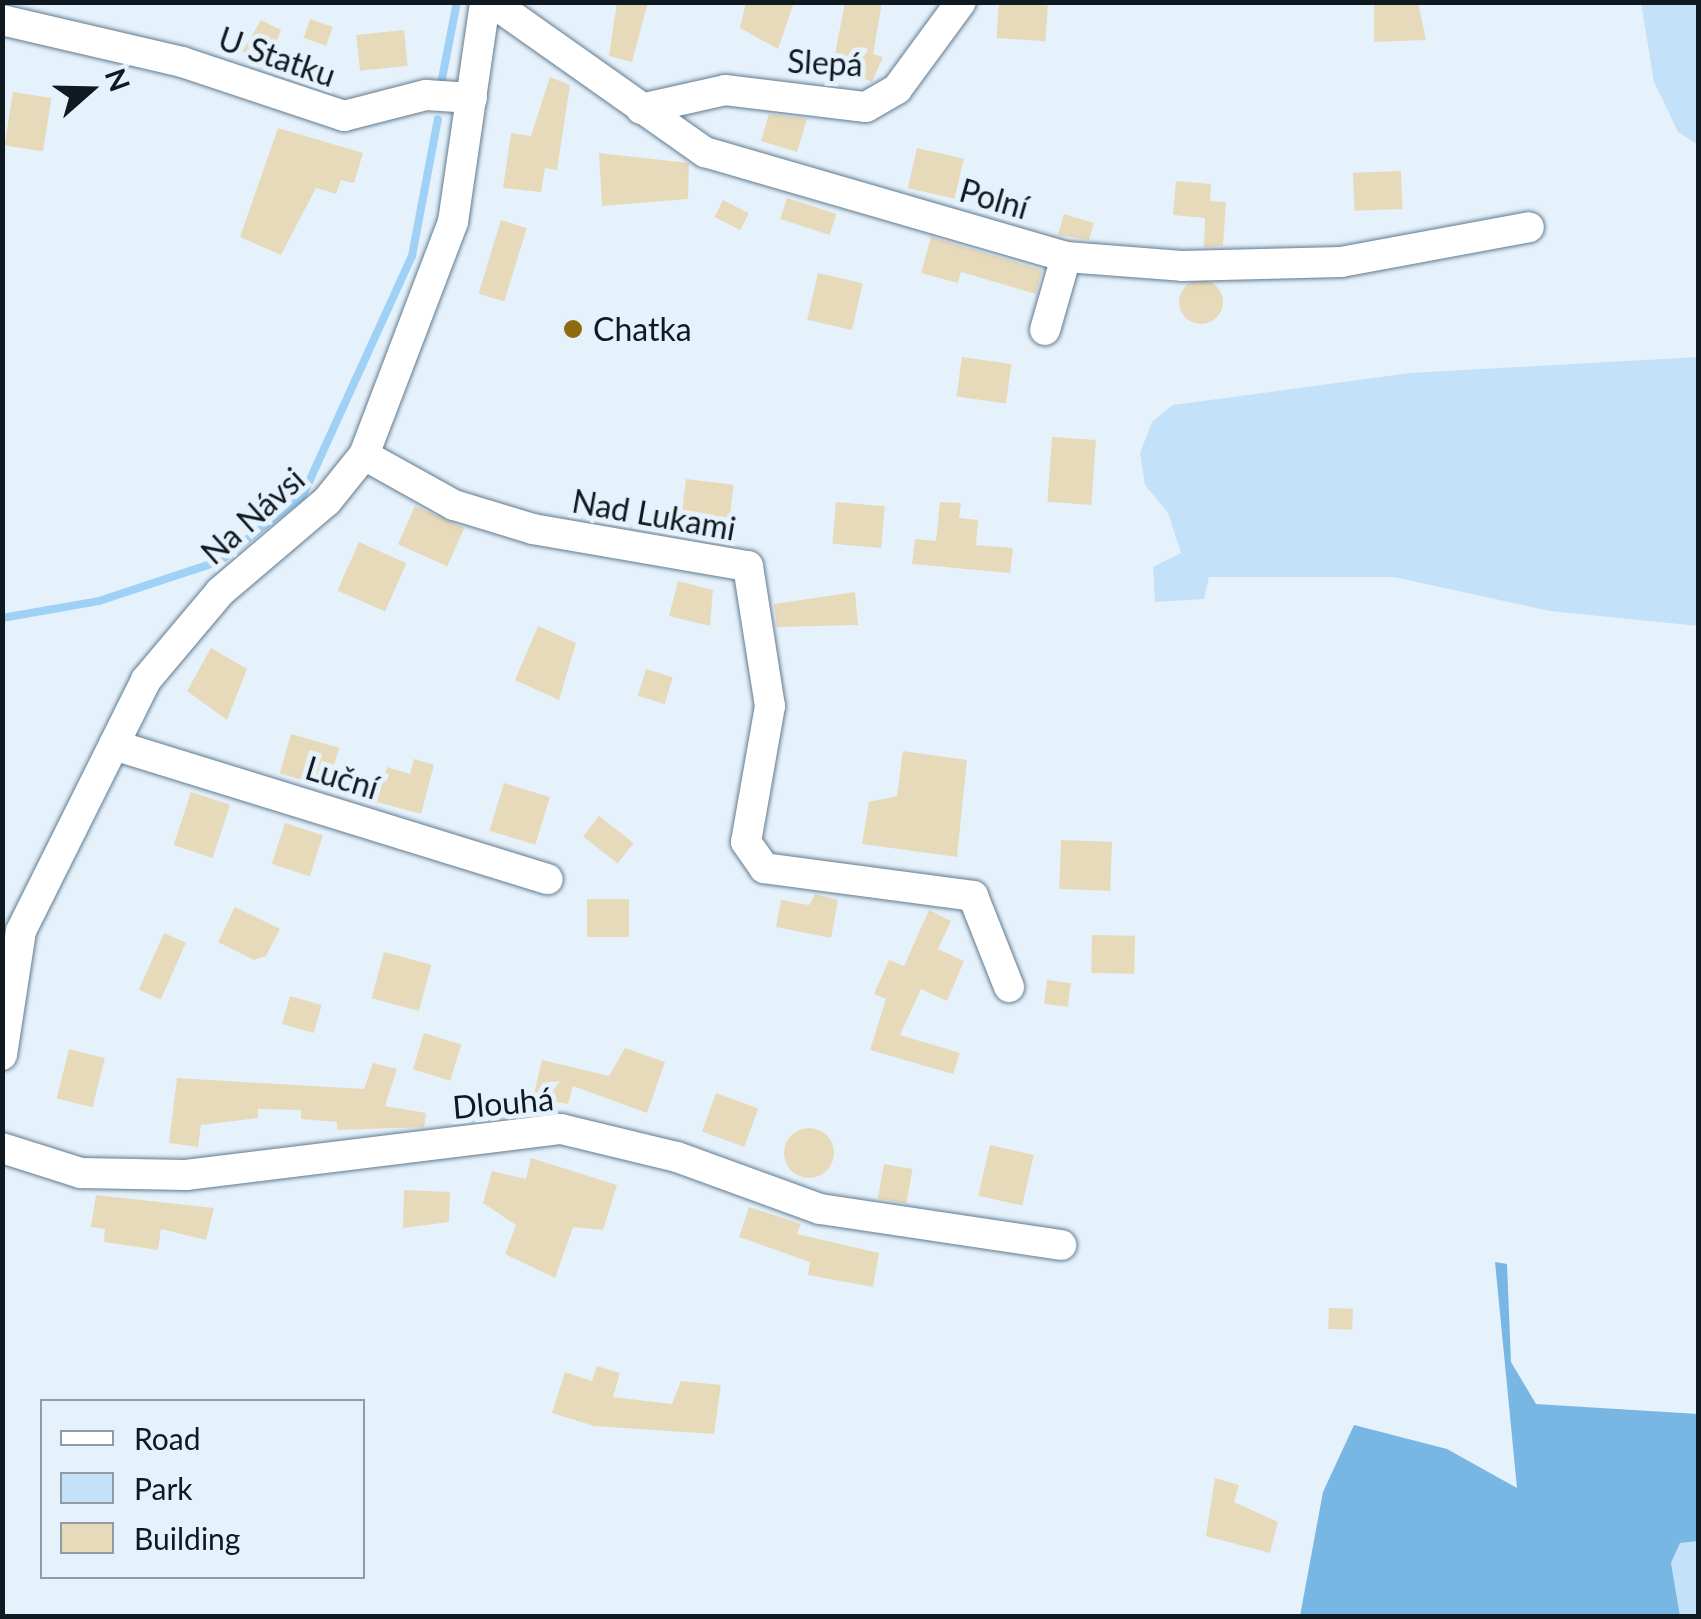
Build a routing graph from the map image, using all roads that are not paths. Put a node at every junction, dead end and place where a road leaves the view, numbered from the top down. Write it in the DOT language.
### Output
graph roads {
  1 [pos="488,2"];
  2 [pos="962,2"];
  3 [pos="2,20"];
  4 [pos="472,98"];
  5 [pos="640,109"];
  6 [pos="1529,227"];
  7 [pos="1066,256"];
  8 [pos="1045,330"];
  9 [pos="364,455"];
  10 [pos="114,744"];
  11 [pos="548,879"];
  12 [pos="1009,987"];
  13 [pos="2,1054"];
  14 [pos="2,1148"];
  15 [pos="1061,1244"];
  1 -- 4 [label="street, Na Návsi"];
  1 -- 5 [label="street, Polní"];
  2 -- 5 [label="street, Slepá"];
  3 -- 4 [label="street, U Statku"];
  4 -- 9 [label="street, Na Návsi"];
  5 -- 7 [label="street, Polní"];
  6 -- 7 [label="street, Polní"];
  7 -- 8 [label="street"];
  9 -- 10 [label="street, Na Návsi"];
  9 -- 12 [label="street, Nad Lukami"];
  10 -- 11 [label="street, Luční"];
  10 -- 13 [label="street, Na Návsi"];
  14 -- 15 [label="street, Dlouhá"];
}
